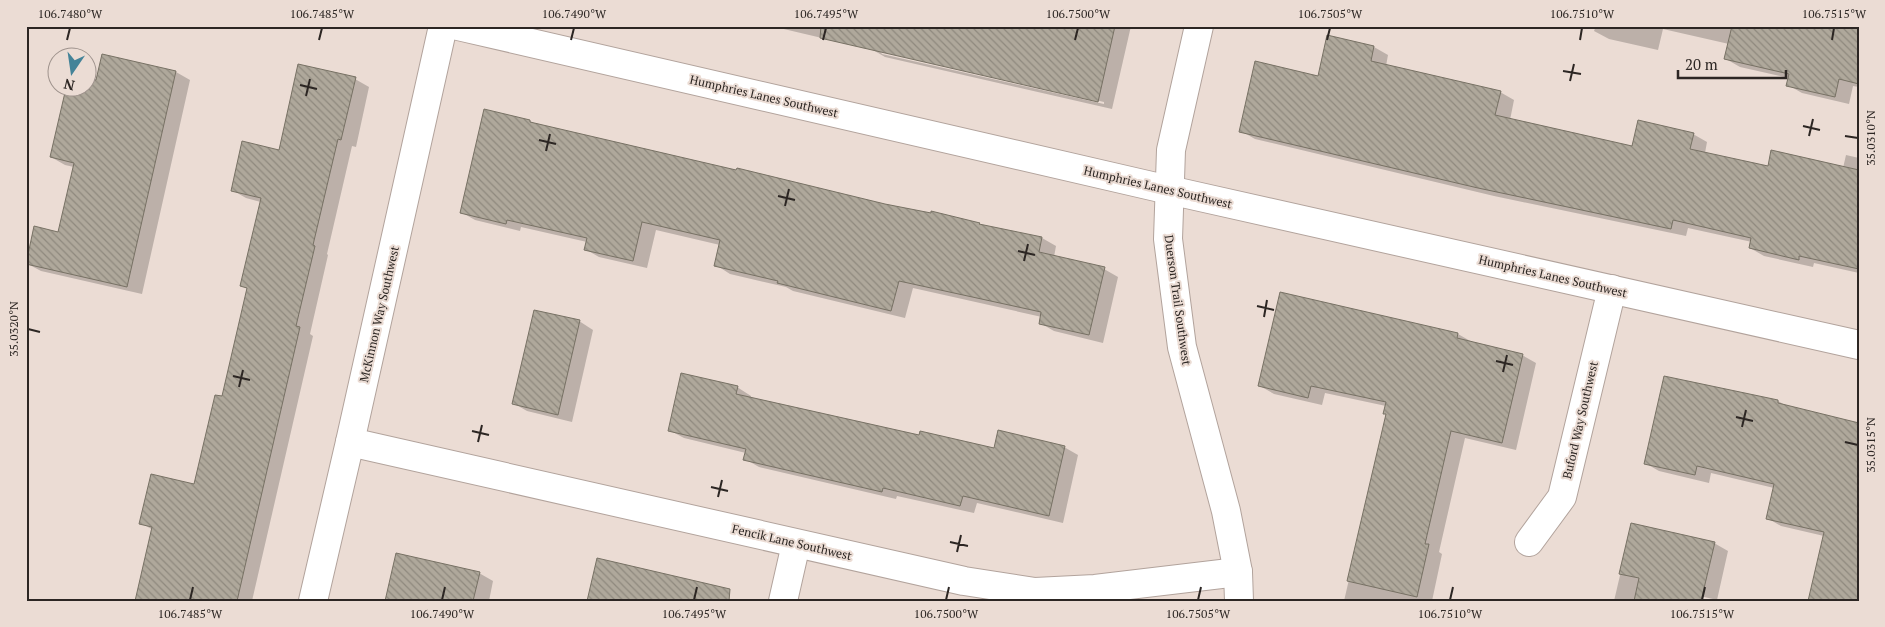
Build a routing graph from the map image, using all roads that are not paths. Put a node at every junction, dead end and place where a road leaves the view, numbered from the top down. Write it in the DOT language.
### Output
graph roads {
  1 [pos="443,26"];
  2 [pos="458,26"];
  3 [pos="1199,26"];
  4 [pos="1169,190"];
  5 [pos="1612,289"];
  6 [pos="1859,345"];
  7 [pos="350,442"];
  8 [pos="1529,542"];
  9 [pos="796,544"];
  10 [pos="1238,572"];
  11 [pos="313,601"];
  12 [pos="783,601"];
  13 [pos="1239,601"];
  1 -- 7 [label="street, McKinnon Way Southwest"];
  2 -- 4 [label="street, Humphries Lanes Southwest"];
  3 -- 4 [label="street, Duerson Trail Southwest"];
  4 -- 5 [label="street, Humphries Lanes Southwest"];
  4 -- 10 [label="street, Duerson Trail Southwest"];
  5 -- 6 [label="street, Humphries Lanes Southwest"];
  5 -- 8 [label="street, Buford Way Southwest"];
  7 -- 9 [label="street, Fencik Lane Southwest"];
  7 -- 11 [label="street, McKinnon Way Southwest"];
  9 -- 10 [label="street, Fencik Lane Southwest"];
  9 -- 12 [label="street"];
  10 -- 13 [label="street, Duerson Trail Southwest"];
}
